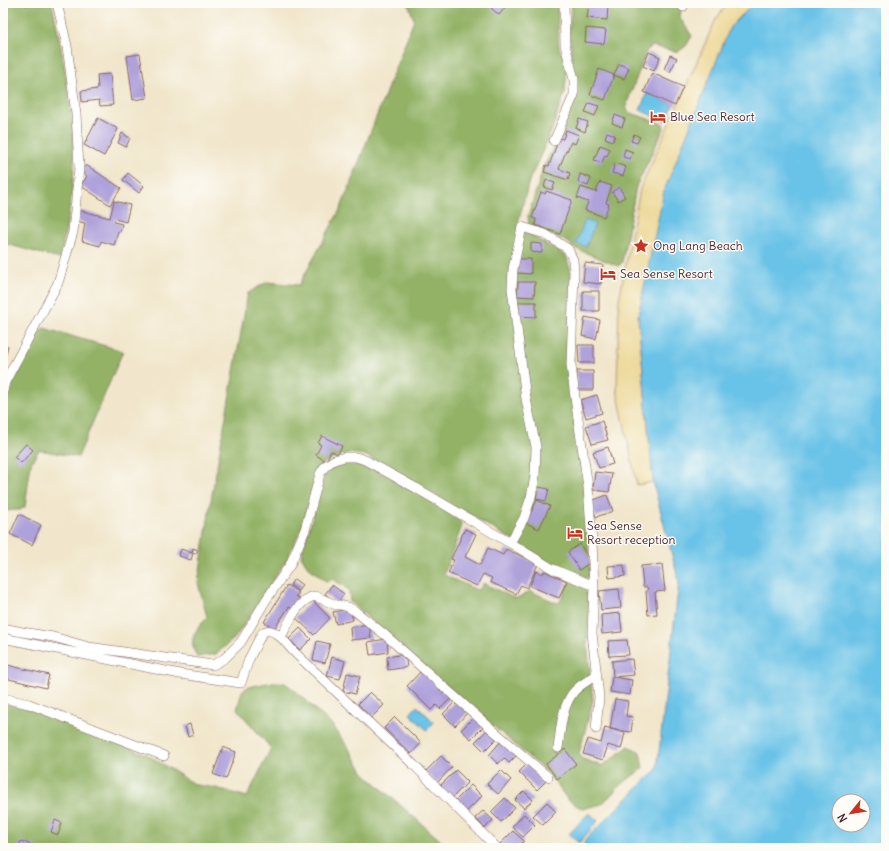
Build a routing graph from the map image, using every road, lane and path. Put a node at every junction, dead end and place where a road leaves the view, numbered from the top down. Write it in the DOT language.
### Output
graph roads {
  1 [pos="56,3"];
  2 [pos="564,3"];
  3 [pos="554,141"];
  4 [pos="3,391"];
  5 [pos="510,543"];
  6 [pos="594,586"];
  7 [pos="3,628"];
  8 [pos="281,637"];
  9 [pos="3,638"];
  10 [pos="596,675"];
  11 [pos="3,698"];
  12 [pos="596,729"];
  13 [pos="558,748"];
  14 [pos="164,756"];
  15 [pos="548,776"];
  16 [pos="497,848"];
  1 -- 4 [label="street"];
  2 -- 3 [label="street"];
  5 -- 6 [label="street"];
  5 -- 6 [label="street"];
  5 -- 7 [label="street"];
  6 -- 10 [label="street"];
  8 -- 9 [label="street"];
  8 -- 15 [label="street"];
  8 -- 16 [label="street"];
  10 -- 12 [label="street"];
  10 -- 13 [label="street"];
  11 -- 14 [label="street"];
}
